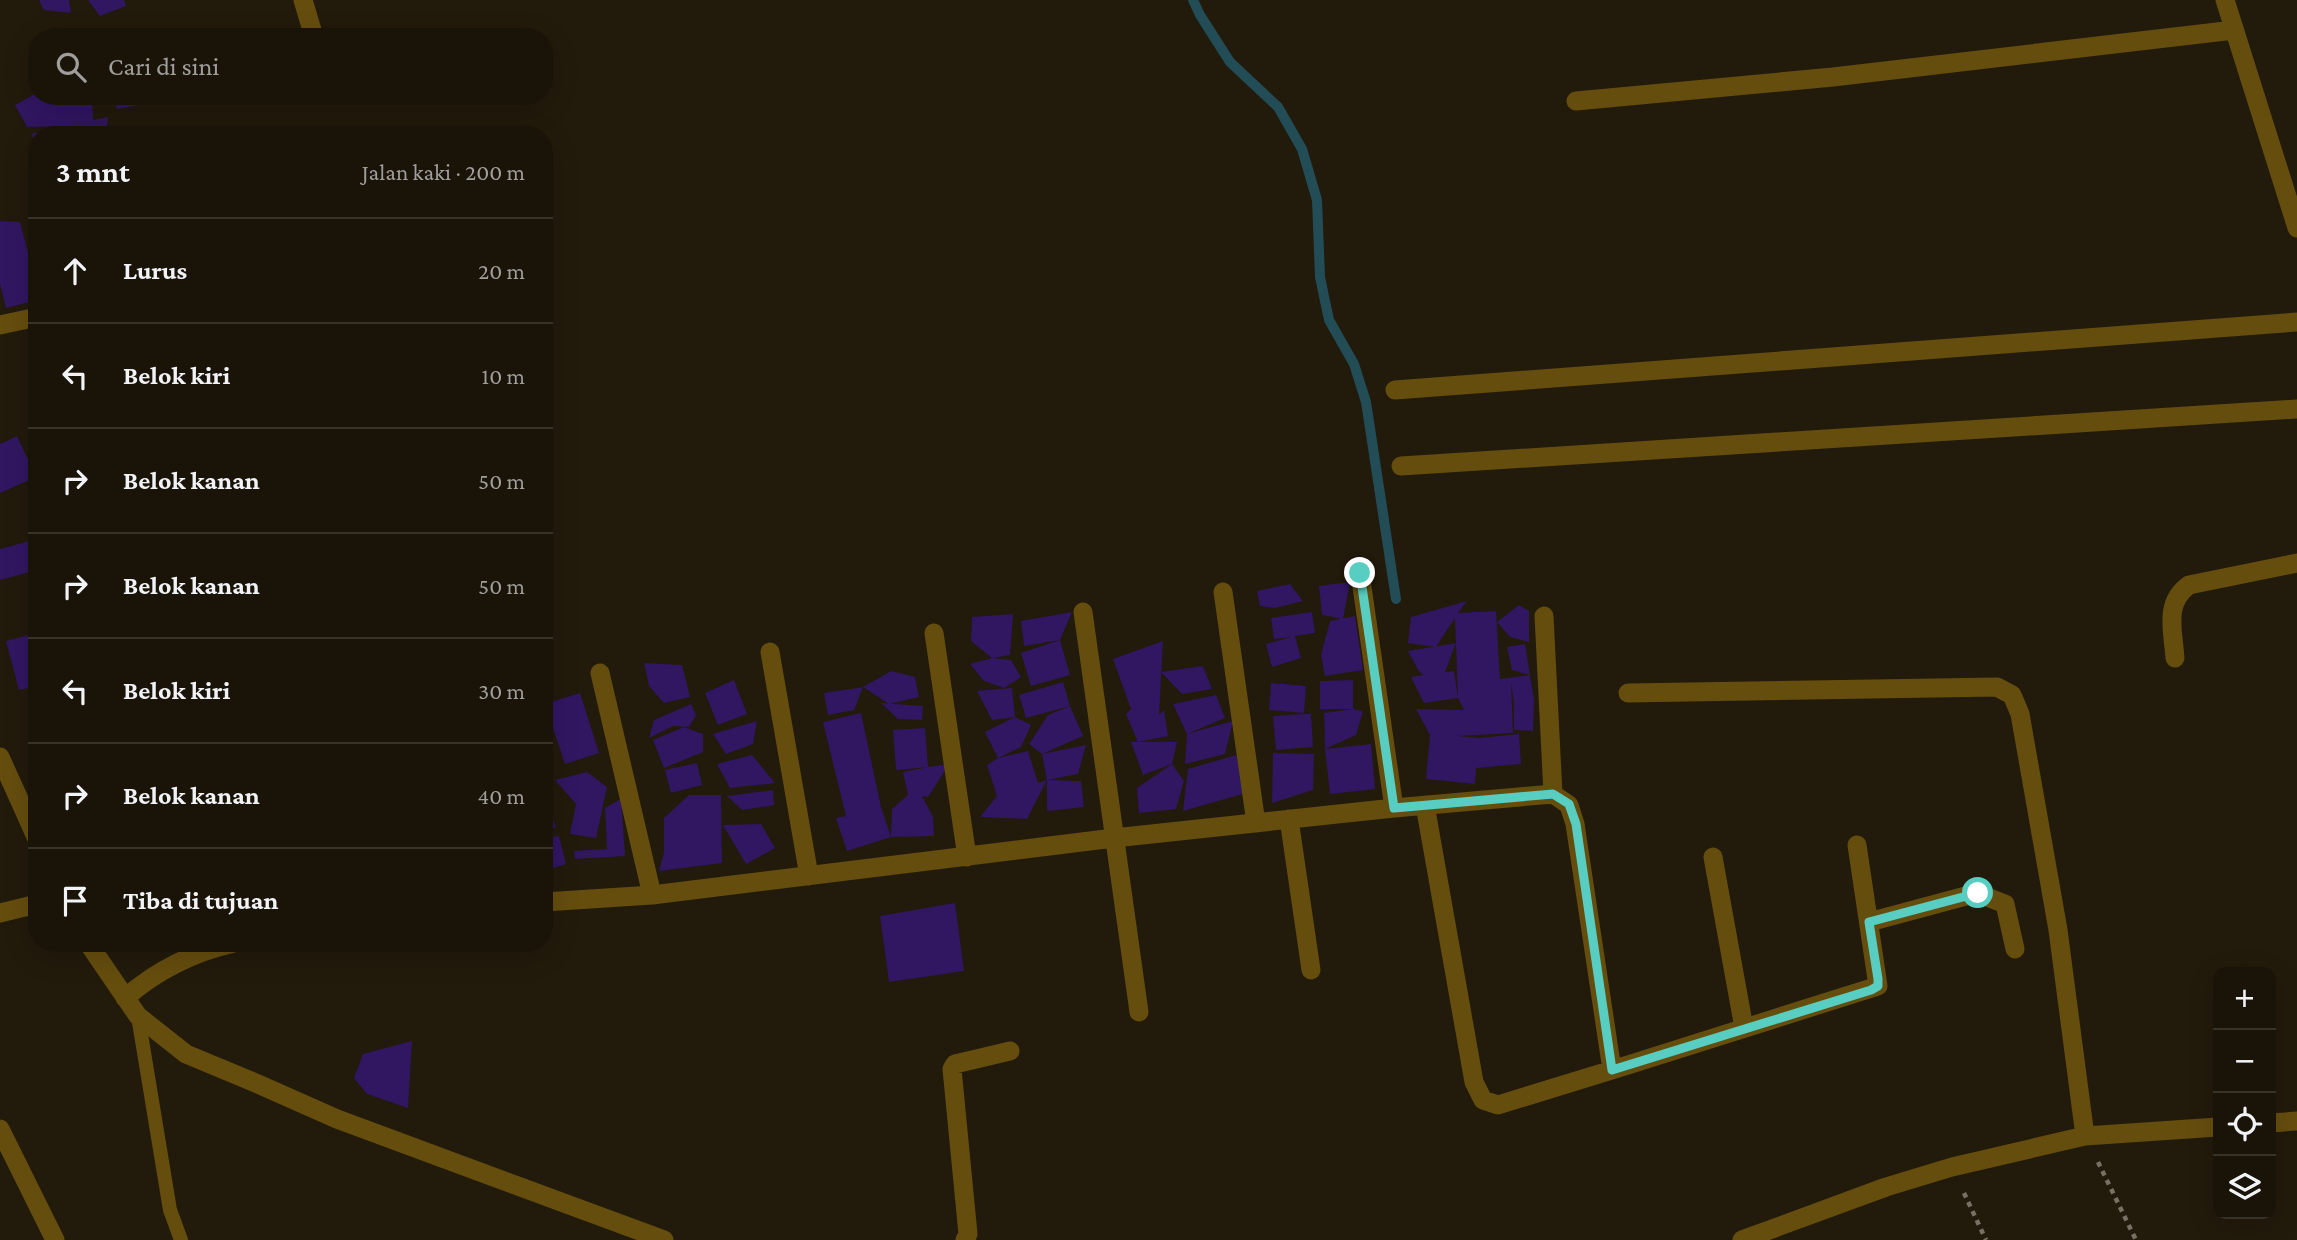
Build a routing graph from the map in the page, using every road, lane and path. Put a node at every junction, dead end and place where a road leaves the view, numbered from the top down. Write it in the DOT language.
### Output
graph roads {
  1 [pos="303,0"];
  2 [pos="2225,0"];
  3 [pos="311,28"];
  4 [pos="2234,30"];
  5 [pos="1576,101"];
  6 [pos="2297,228"];
  7 [pos="28,319"];
  8 [pos="2297,322"];
  9 [pos="0,325"];
  10 [pos="1395,390"];
  11 [pos="2297,409"];
  12 [pos="1401,466"];
  13 [pos="2297,563"];
  14 [pos="1360,573"];
  15 [pos="1223,592"];
  16 [pos="1083,612"];
  17 [pos="1544,617"];
  18 [pos="934,633"];
  19 [pos="770,652"];
  20 [pos="2175,658"];
  21 [pos="600,673"];
  22 [pos="1628,693"];
  23 [pos="0,757"];
  24 [pos="1553,794"];
  25 [pos="1425,805"];
  26 [pos="1394,808"];
  27 [pos="28,819"];
  28 [pos="1289,819"];
  29 [pos="1256,824"];
  30 [pos="1114,838"];
  31 [pos="1857,845"];
  32 [pos="967,857"];
  33 [pos="1713,857"];
  34 [pos="809,876"];
  35 [pos="652,895"];
  36 [pos="553,901"];
  37 [pos="28,906"];
  38 [pos="0,913"];
  39 [pos="1869,922"];
  40 [pos="2015,948"];
  41 [pos="94,952"];
  42 [pos="203,952"];
  43 [pos="1311,970"];
  44 [pos="125,998"];
  45 [pos="1139,1012"];
  46 [pos="138,1016"];
  47 [pos="1744,1028"];
  48 [pos="1010,1051"];
  49 [pos="1612,1070"];
  50 [pos="2297,1121"];
  51 [pos="2276,1123"];
  52 [pos="2213,1127"];
  53 [pos="0,1129"];
  54 [pos="2085,1136"];
  55 [pos="1952,1167"];
  56 [pos="55,1240"];
  57 [pos="181,1240"];
  58 [pos="664,1240"];
  59 [pos="965,1240"];
  60 [pos="1742,1240"];
  61 [pos="1986,1240"];
  62 [pos="2136,1240"];
  1 -- 3 [label="street"];
  2 -- 4 [label="street"];
  4 -- 5 [label="street"];
  4 -- 6 [label="street"];
  7 -- 9 [label="street"];
  8 -- 10 [label="street"];
  11 -- 12 [label="street"];
  13 -- 20 [label="street"];
  14 -- 26 [label="street"];
  15 -- 29 [label="street"];
  16 -- 30 [label="street"];
  17 -- 24 [label="street"];
  18 -- 32 [label="street"];
  19 -- 34 [label="street"];
  21 -- 35 [label="street"];
  22 -- 54 [label="street"];
  23 -- 27 [label="street"];
  24 -- 25 [label="street"];
  24 -- 49 [label="street"];
  25 -- 26 [label="street"];
  25 -- 49 [label="street"];
  26 -- 28 [label="street"];
  28 -- 29 [label="street"];
  28 -- 43 [label="street"];
  29 -- 30 [label="street"];
  30 -- 32 [label="street"];
  30 -- 45 [label="street"];
  31 -- 39 [label="street"];
  32 -- 34 [label="street"];
  33 -- 47 [label="street"];
  34 -- 35 [label="street"];
  35 -- 36 [label="street"];
  37 -- 38 [label="street"];
  39 -- 40 [label="street"];
  39 -- 47 [label="street"];
  41 -- 44 [label="street"];
  42 -- 44 [label="street"];
  44 -- 46 [label="street"];
  46 -- 57 [label="lane"];
  46 -- 58 [label="street"];
  47 -- 49 [label="street"];
  48 -- 59 [label="street"];
  50 -- 51 [label="street"];
  52 -- 54 [label="street"];
  53 -- 56 [label="street"];
  54 -- 55 [label="street"];
  54 -- 62 [label="path"];
  55 -- 60 [label="street"];
  55 -- 61 [label="path"];
}
